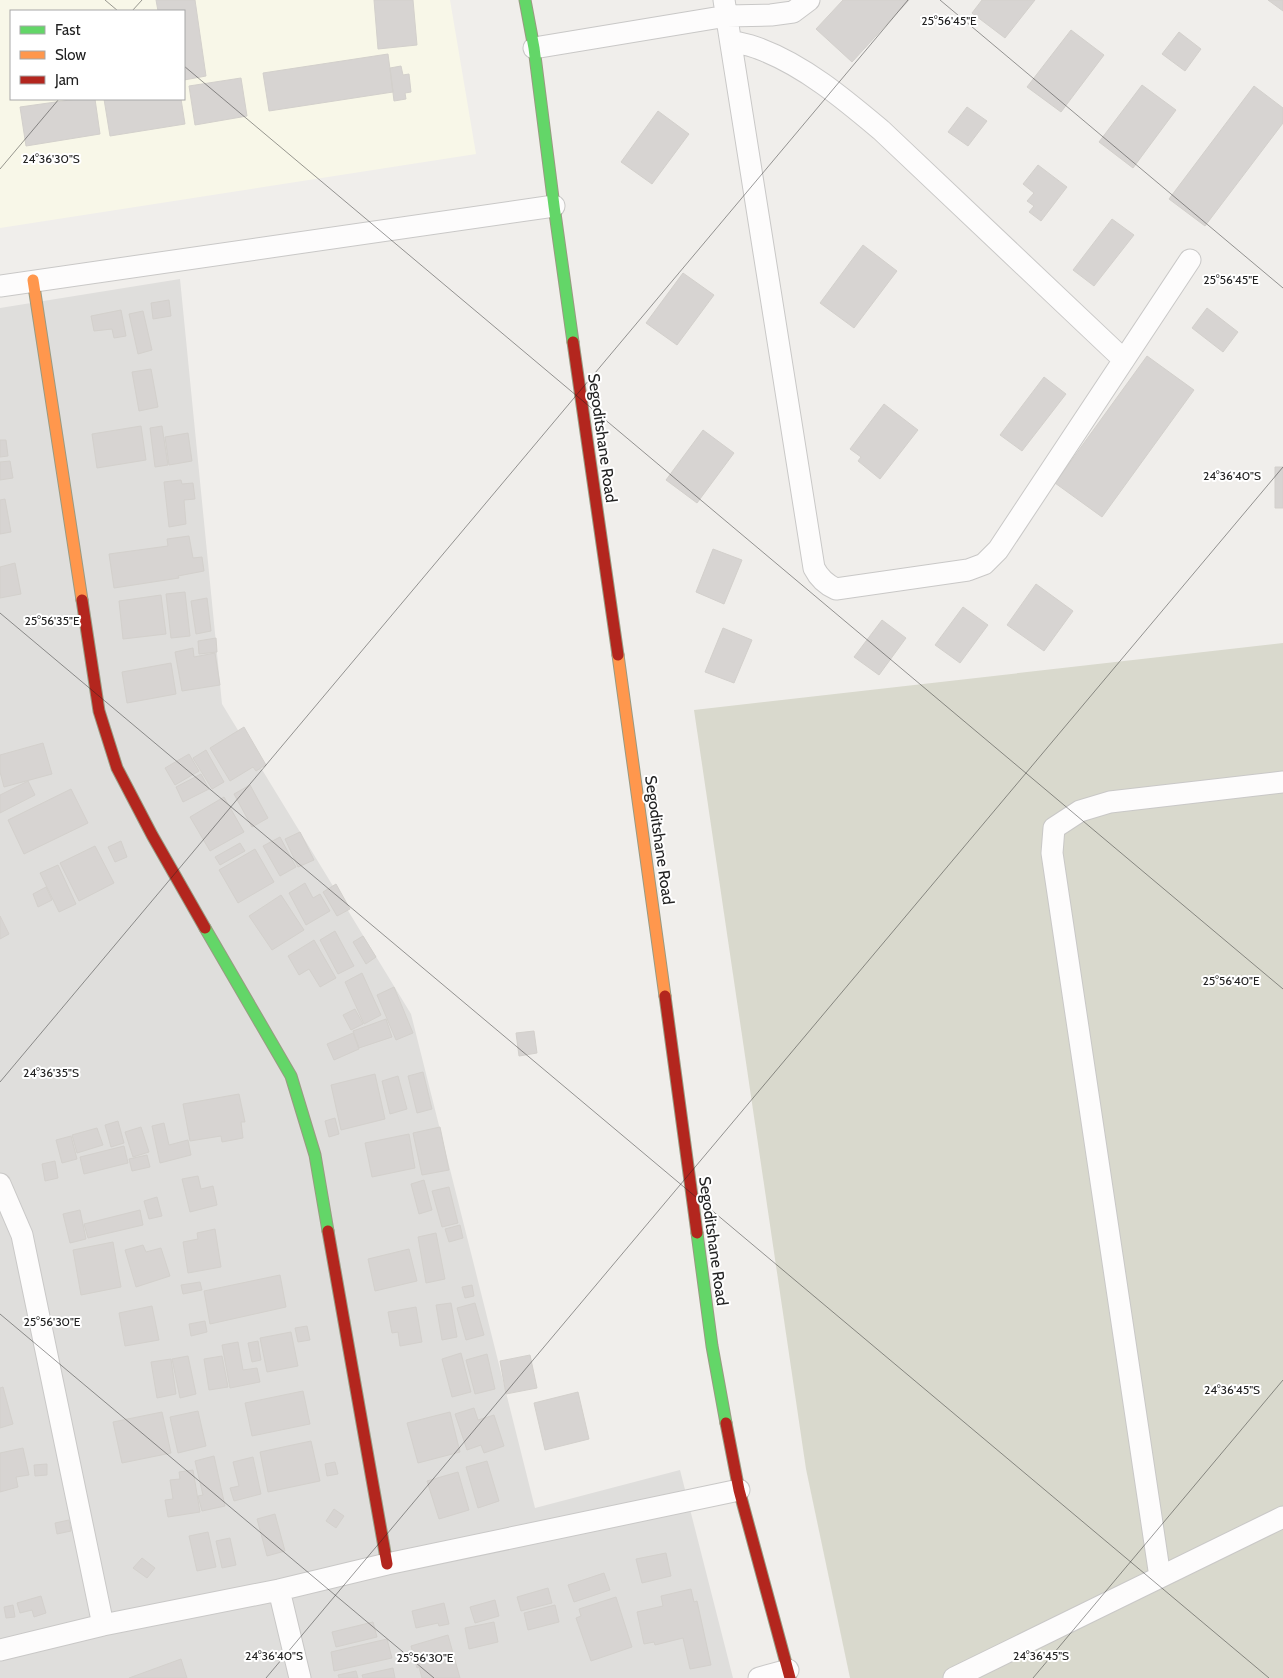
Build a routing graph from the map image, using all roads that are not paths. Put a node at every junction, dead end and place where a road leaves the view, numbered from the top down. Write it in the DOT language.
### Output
graph roads {
  1 [pos="525,0"];
  2 [pos="809,0"];
  3 [pos="725,8"];
  4 [pos="731,41"];
  5 [pos="534,48"];
  6 [pos="554,206"];
  7 [pos="1190,260"];
  8 [pos="33,280"];
  9 [pos="0,286"];
  10 [pos="1124,360"];
  11 [pos="1283,782"];
  12 [pos="0,1184"];
  13 [pos="740,1490"];
  14 [pos="1283,1517"];
  15 [pos="387,1564"];
  16 [pos="1160,1577"];
  17 [pos="279,1590"];
  18 [pos="103,1625"];
  19 [pos="0,1650"];
  20 [pos="789,1674"];
  21 [pos="300,1678"];
  22 [pos="759,1678"];
  23 [pos="954,1678"];
  1 -- 5 [label="street, Segoditshane Road"];
  2 -- 3 [label="street"];
  3 -- 4 [label="street"];
  3 -- 5 [label="street"];
  4 -- 10 [label="street"];
  4 -- 10 [label="street"];
  5 -- 6 [label="street, Segoditshane Road"];
  6 -- 8 [label="street"];
  6 -- 13 [label="street, Segoditshane Road"];
  7 -- 10 [label="street"];
  8 -- 9 [label="street"];
  8 -- 15 [label="street"];
  11 -- 16 [label="street"];
  12 -- 18 [label="street"];
  13 -- 15 [label="street"];
  13 -- 20 [label="street, Segoditshane Road"];
  14 -- 16 [label="street"];
  15 -- 17 [label="street"];
  16 -- 23 [label="street"];
  17 -- 18 [label="street"];
  17 -- 21 [label="street"];
  18 -- 19 [label="street"];
  20 -- 22 [label="street"];
}
